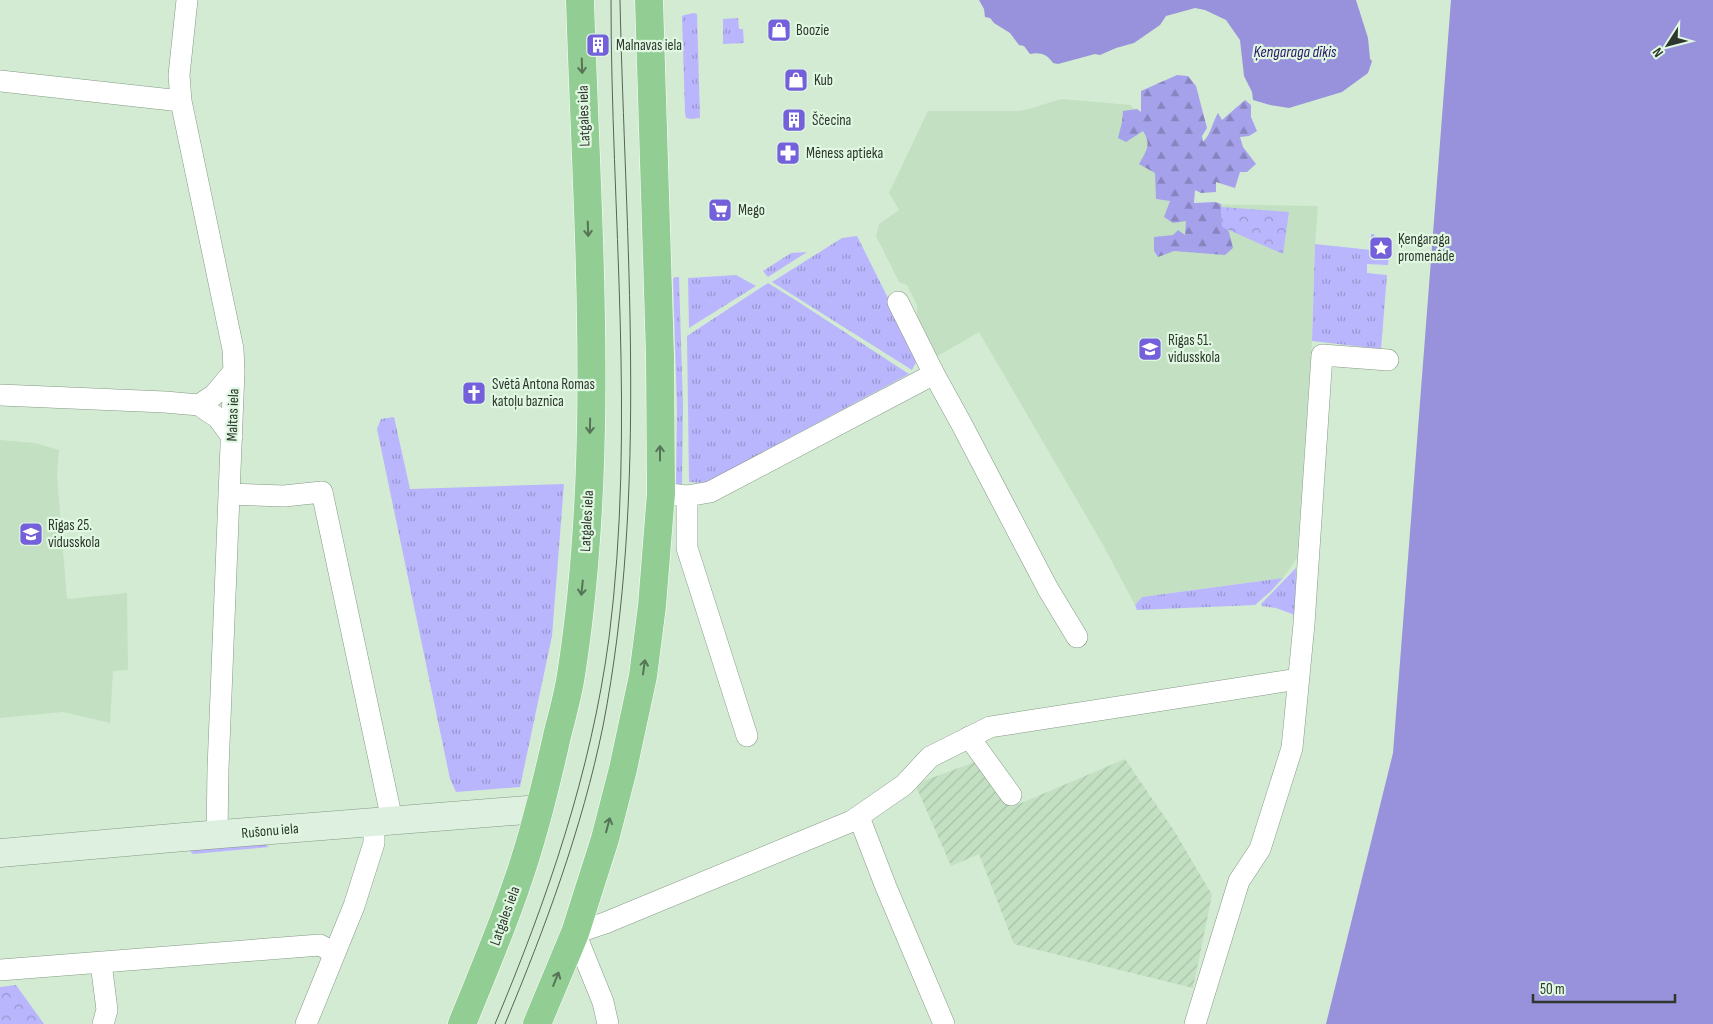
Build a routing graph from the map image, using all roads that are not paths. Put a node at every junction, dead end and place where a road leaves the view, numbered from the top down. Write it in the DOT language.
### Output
graph roads {
  1 [pos="187,0"];
  2 [pos="580,0"];
  3 [pos="649,0"];
  4 [pos="0,81"];
  5 [pos="181,101"];
  6 [pos="898,302"];
  7 [pos="1388,360"];
  8 [pos="234,371"];
  9 [pos="934,374"];
  10 [pos="0,396"];
  11 [pos="199,405"];
  12 [pos="232,437"];
  13 [pos="230,494"];
  14 [pos="674,495"];
  15 [pos="1077,637"];
  16 [pos="1298,679"];
  17 [pos="747,736"];
  18 [pos="969,737"];
  19 [pos="1011,795"];
  20 [pos="539,809"];
  21 [pos="859,817"];
  22 [pos="383,822"];
  23 [pos="217,835"];
  24 [pos="0,853"];
  25 [pos="575,932"];
  26 [pos="334,953"];
  27 [pos="101,963"];
  28 [pos="0,970"];
  29 [pos="103,1024"];
  30 [pos="306,1024"];
  31 [pos="462,1024"];
  32 [pos="538,1024"];
  33 [pos="608,1024"];
  34 [pos="944,1024"];
  35 [pos="1195,1024"];
  1 -- 5 [label="street, Maltas iela"];
  2 -- 20 [label="highway, Latgales iela, one-way"];
  14 -- 3 [label="highway, one-way"];
  4 -- 5 [label="street"];
  5 -- 8 [label="street, Maltas iela"];
  6 -- 9 [label="street"];
  7 -- 16 [label="street"];
  8 -- 11 [label="street"];
  8 -- 12 [label="street, Maltas iela"];
  9 -- 14 [label="street"];
  9 -- 15 [label="street"];
  10 -- 11 [label="street"];
  11 -- 12 [label="street"];
  12 -- 13 [label="street, Maltas iela"];
  13 -- 22 [label="street"];
  13 -- 23 [label="street, Maltas iela"];
  14 -- 17 [label="street"];
  25 -- 14 [label="highway, one-way"];
  16 -- 18 [label="street"];
  16 -- 35 [label="street"];
  18 -- 19 [label="street"];
  18 -- 21 [label="street"];
  20 -- 22 [label="street, Rušonu iela"];
  20 -- 31 [label="highway, Latgales iela"];
  21 -- 25 [label="street"];
  21 -- 34 [label="street"];
  22 -- 23 [label="street, Rušonu iela"];
  22 -- 26 [label="street"];
  23 -- 24 [label="street, Rušonu iela"];
  32 -- 25 [label="highway, one-way"];
  25 -- 33 [label="street"];
  26 -- 27 [label="street"];
  26 -- 30 [label="street"];
  27 -- 28 [label="street"];
  27 -- 29 [label="street"];
}
